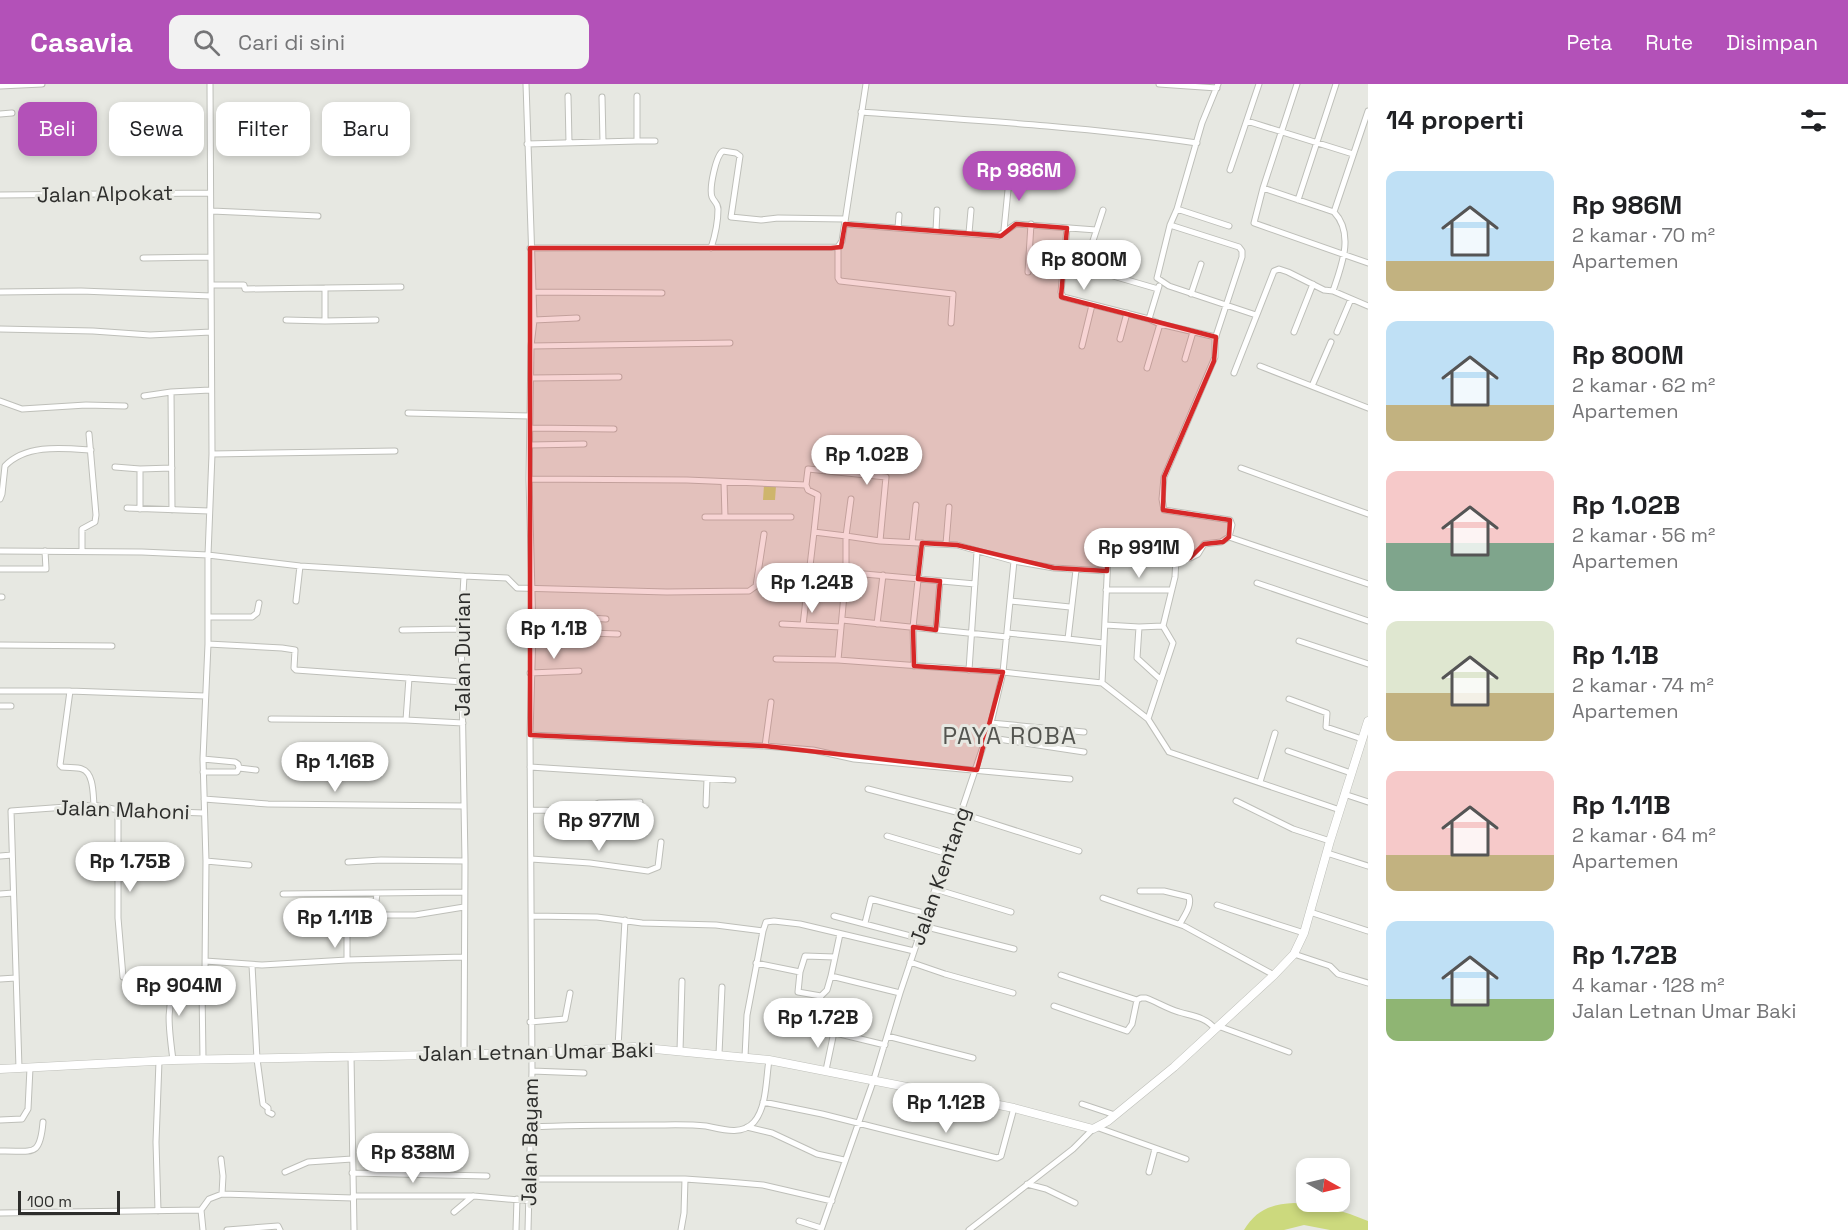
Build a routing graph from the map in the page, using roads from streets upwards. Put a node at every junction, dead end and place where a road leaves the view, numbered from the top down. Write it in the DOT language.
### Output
graph roads {
  1 [pos="42,84"];
  2 [pos="210,84"];
  3 [pos="526,84"];
  4 [pos="866,84"];
  5 [pos="1159,84"];
  6 [pos="1259,84"];
  7 [pos="1297,84"];
  8 [pos="1336,84"];
  9 [pos="0,86"];
  10 [pos="1217,86"];
  11 [pos="568,96"];
  12 [pos="637,96"];
  13 [pos="602,97"];
  14 [pos="1368,111"];
  15 [pos="861,112"];
  16 [pos="12,113"];
  17 [pos="0,114"];
  18 [pos="1247,121"];
  19 [pos="1281,131"];
  20 [pos="637,141"];
  21 [pos="655,141"];
  22 [pos="603,142"];
  23 [pos="1197,142"];
  24 [pos="1317,142"];
  25 [pos="569,143"];
  26 [pos="527,144"];
  27 [pos="1353,154"];
  28 [pos="1230,170"];
  29 [pos="1010,171"];
  30 [pos="1263,188"];
  31 [pos="210,193"];
  32 [pos="0,195"];
  33 [pos="1298,200"];
  34 [pos="1177,209"];
  35 [pos="937,210"];
  36 [pos="971,210"];
  37 [pos="1103,210"];
  38 [pos="212,211"];
  39 [pos="1334,212"];
  40 [pos="899,215"];
  41 [pos="318,216"];
  42 [pos="845,221"];
  43 [pos="1031,225"];
  44 [pos="1170,225"];
  45 [pos="1229,226"];
  46 [pos="898,228"];
  47 [pos="1067,228"];
  48 [pos="1096,230"];
  49 [pos="936,231"];
  50 [pos="1004,232"];
  51 [pos="969,233"];
  52 [pos="838,247"];
  53 [pos="530,248"];
  54 [pos="711,248"];
  55 [pos="1346,255"];
  56 [pos="143,258"];
  57 [pos="211,258"];
  58 [pos="1368,263"];
  59 [pos="1201,264"];
  60 [pos="1028,272"];
  61 [pos="1160,281"];
  62 [pos="1313,284"];
  63 [pos="211,285"];
  64 [pos="401,286"];
  65 [pos="325,288"];
  66 [pos="1158,289"];
  67 [pos="1333,291"];
  68 [pos="0,292"];
  69 [pos="532,292"];
  70 [pos="662,292"];
  71 [pos="1191,294"];
  72 [pos="211,296"];
  73 [pos="1351,299"];
  74 [pos="1092,304"];
  75 [pos="1226,304"];
  76 [pos="1368,306"];
  77 [pos="1127,314"];
  78 [pos="1256,315"];
  79 [pos="577,318"];
  80 [pos="1149,319"];
  81 [pos="286,320"];
  82 [pos="376,320"];
  83 [pos="534,320"];
  84 [pos="325,321"];
  85 [pos="951,323"];
  86 [pos="1160,324"];
  87 [pos="0,329"];
  88 [pos="211,332"];
  89 [pos="1193,332"];
  90 [pos="1294,332"];
  91 [pos="1337,332"];
  92 [pos="1216,337"];
  93 [pos="1120,339"];
  94 [pos="1331,342"];
  95 [pos="730,343"];
  96 [pos="531,346"];
  97 [pos="1082,346"];
  98 [pos="1185,359"];
  99 [pos="1260,366"];
  100 [pos="1147,368"];
  101 [pos="1234,373"];
  102 [pos="619,377"];
  103 [pos="531,378"];
  104 [pos="1312,386"];
  105 [pos="210,390"];
  106 [pos="171,392"];
  107 [pos="144,396"];
  108 [pos="0,401"];
  109 [pos="125,406"];
  110 [pos="1368,408"];
  111 [pos="408,413"];
  112 [pos="530,416"];
  113 [pos="530,428"];
  114 [pos="614,429"];
  115 [pos="89,434"];
  116 [pos="584,444"];
  117 [pos="530,445"];
  118 [pos="90,450"];
  119 [pos="395,451"];
  120 [pos="212,454"];
  121 [pos="115,467"];
  122 [pos="140,468"];
  123 [pos="172,468"];
  124 [pos="1241,468"];
  125 [pos="529,479"];
  126 [pos="724,482"];
  127 [pos="806,485"];
  128 [pos="0,499"];
  129 [pos="851,499"];
  130 [pos="916,505"];
  131 [pos="949,507"];
  132 [pos="127,508"];
  133 [pos="140,509"];
  134 [pos="172,510"];
  135 [pos="209,511"];
  136 [pos="1368,514"];
  137 [pos="705,517"];
  138 [pos="725,517"];
  139 [pos="791,517"];
  140 [pos="814,532"];
  141 [pos="764,534"];
  142 [pos="846,536"];
  143 [pos="1229,537"];
  144 [pos="880,541"];
  145 [pos="912,542"];
  146 [pos="922,543"];
  147 [pos="946,544"];
  148 [pos="0,551"];
  149 [pos="45,551"];
  150 [pos="82,551"];
  151 [pos="977,552"];
  152 [pos="208,555"];
  153 [pos="1176,558"];
  154 [pos="1014,561"];
  155 [pos="300,566"];
  156 [pos="0,569"];
  157 [pos="808,569"];
  158 [pos="1076,570"];
  159 [pos="1107,571"];
  160 [pos="846,573"];
  161 [pos="883,575"];
  162 [pos="464,576"];
  163 [pos="918,579"];
  164 [pos="940,581"];
  165 [pos="1257,583"];
  166 [pos="975,584"];
  167 [pos="1368,584"];
  168 [pos="532,589"];
  169 [pos="1107,590"];
  170 [pos="1172,590"];
  171 [pos="1010,601"];
  172 [pos="296,602"];
  173 [pos="259,603"];
  174 [pos="1070,607"];
  175 [pos="532,615"];
  176 [pos="209,617"];
  177 [pos="606,619"];
  178 [pos="1368,621"];
  179 [pos="782,624"];
  180 [pos="841,624"];
  181 [pos="877,624"];
  182 [pos="803,625"];
  183 [pos="1105,625"];
  184 [pos="1163,626"];
  185 [pos="913,627"];
  186 [pos="1139,627"];
  187 [pos="461,629"];
  188 [pos="402,630"];
  189 [pos="936,630"];
  190 [pos="532,631"];
  191 [pos="618,634"];
  192 [pos="971,634"];
  193 [pos="1007,635"];
  194 [pos="1068,639"];
  195 [pos="1299,641"];
  196 [pos="1103,643"];
  197 [pos="208,644"];
  198 [pos="0,645"];
  199 [pos="112,646"];
  200 [pos="776,659"];
  201 [pos="838,660"];
  202 [pos="1368,664"];
  203 [pos="914,666"];
  204 [pos="969,670"];
  205 [pos="579,671"];
  206 [pos="1004,672"];
  207 [pos="530,673"];
  208 [pos="409,678"];
  209 [pos="1160,679"];
  210 [pos="463,682"];
  211 [pos="1102,683"];
  212 [pos="0,691"];
  213 [pos="70,691"];
  214 [pos="205,696"];
  215 [pos="1289,699"];
  216 [pos="771,702"];
  217 [pos="0,706"];
  218 [pos="11,706"];
  219 [pos="271,719"];
  220 [pos="1148,719"];
  221 [pos="406,720"];
  222 [pos="463,723"];
  223 [pos="991,723"];
  224 [pos="1367,726"];
  225 [pos="1084,732"];
  226 [pos="1275,733"];
  227 [pos="530,735"];
  228 [pos="985,737"];
  229 [pos="1362,739"];
  230 [pos="765,746"];
  231 [pos="1288,751"];
  232 [pos="1084,752"];
  233 [pos="203,759"];
  234 [pos="530,767"];
  235 [pos="239,768"];
  236 [pos="256,770"];
  237 [pos="976,770"];
  238 [pos="203,772"];
  239 [pos="1351,772"];
  240 [pos="707,779"];
  241 [pos="1071,779"];
  242 [pos="733,780"];
  243 [pos="1260,782"];
  244 [pos="868,789"];
  245 [pos="1344,794"];
  246 [pos="204,799"];
  247 [pos="1236,801"];
  248 [pos="640,802"];
  249 [pos="1368,802"];
  250 [pos="94,805"];
  251 [pos="705,805"];
  252 [pos="464,806"];
  253 [pos="118,810"];
  254 [pos="531,810"];
  255 [pos="1340,810"];
  256 [pos="204,813"];
  257 [pos="960,813"];
  258 [pos="887,836"];
  259 [pos="661,842"];
  260 [pos="1329,842"];
  261 [pos="1079,851"];
  262 [pos="1327,853"];
  263 [pos="948,854"];
  264 [pos="12,855"];
  265 [pos="0,856"];
  266 [pos="531,859"];
  267 [pos="206,861"];
  268 [pos="465,861"];
  269 [pos="348,862"];
  270 [pos="249,864"];
  271 [pos="1368,866"];
  272 [pos="935,889"];
  273 [pos="1140,891"];
  274 [pos="464,892"];
  275 [pos="13,893"];
  276 [pos="376,893"];
  277 [pos="0,894"];
  278 [pos="283,894"];
  279 [pos="1103,898"];
  280 [pos="1217,905"];
  281 [pos="464,907"];
  282 [pos="1011,912"];
  283 [pos="1310,912"];
  284 [pos="927,914"];
  285 [pos="347,915"];
  286 [pos="531,916"];
  287 [pos="834,916"];
  288 [pos="625,920"];
  289 [pos="865,923"];
  290 [pos="1180,924"];
  291 [pos="923,926"];
  292 [pos="763,931"];
  293 [pos="1368,931"];
  294 [pos="840,933"];
  295 [pos="1304,933"];
  296 [pos="918,938"];
  297 [pos="1014,949"];
  298 [pos="914,951"];
  299 [pos="1294,954"];
  300 [pos="464,957"];
  301 [pos="835,957"];
  302 [pos="347,960"];
  303 [pos="205,961"];
  304 [pos="910,962"];
  305 [pos="756,963"];
  306 [pos="252,965"];
  307 [pos="205,971"];
  308 [pos="800,972"];
  309 [pos="178,973"];
  310 [pos="1060,975"];
  311 [pos="1274,975"];
  312 [pos="831,976"];
  313 [pos="123,977"];
  314 [pos="16,978"];
  315 [pos="0,979"];
  316 [pos="682,981"];
  317 [pos="1368,983"];
  318 [pos="722,987"];
  319 [pos="202,988"];
  320 [pos="570,993"];
  321 [pos="900,993"];
  322 [pos="1013,993"];
  323 [pos="821,996"];
  324 [pos="1137,1000"];
  325 [pos="1054,1006"];
  326 [pos="530,1022"];
  327 [pos="1216,1027"];
  328 [pos="834,1032"];
  329 [pos="887,1036"];
  330 [pos="885,1045"];
  331 [pos="618,1047"];
  332 [pos="681,1051"];
  333 [pos="1289,1052"];
  334 [pos="464,1053"];
  335 [pos="531,1053"];
  336 [pos="719,1054"];
  337 [pos="351,1056"];
  338 [pos="745,1057"];
  339 [pos="974,1058"];
  340 [pos="203,1059"];
  341 [pos="257,1059"];
  342 [pos="173,1060"];
  343 [pos="769,1060"];
  344 [pos="159,1061"];
  345 [pos="19,1068"];
  346 [pos="30,1068"];
  347 [pos="0,1069"];
  348 [pos="826,1070"];
  349 [pos="532,1071"];
  350 [pos="584,1073"];
  351 [pos="874,1079"];
  352 [pos="763,1102"];
  353 [pos="1082,1104"];
  354 [pos="1014,1108"];
  355 [pos="272,1114"];
  356 [pos="1115,1115"];
  357 [pos="0,1120"];
  358 [pos="43,1122"];
  359 [pos="859,1125"];
  360 [pos="531,1127"];
  361 [pos="745,1127"];
  362 [pos="1095,1128"];
  363 [pos="1155,1149"];
  364 [pos="0,1151"];
  365 [pos="221,1159"];
  366 [pos="1186,1159"];
  367 [pos="352,1160"];
  368 [pos="844,1160"];
  369 [pos="285,1172"];
  370 [pos="1149,1172"];
  371 [pos="352,1173"];
  372 [pos="488,1176"];
  373 [pos="529,1179"];
  374 [pos="685,1179"];
  375 [pos="1027,1184"];
  376 [pos="222,1194"];
  377 [pos="473,1196"];
  378 [pos="353,1197"];
  379 [pos="517,1199"];
  380 [pos="530,1201"];
  381 [pos="832,1201"];
  382 [pos="1075,1203"];
  383 [pos="201,1210"];
  384 [pos="158,1211"];
  385 [pos="454,1212"];
  386 [pos="0,1213"];
  387 [pos="799,1221"];
  388 [pos="979,1221"];
  389 [pos="821,1229"];
  390 [pos="203,1230"];
  391 [pos="227,1230"];
  392 [pos="280,1230"];
  393 [pos="354,1230"];
  394 [pos="516,1230"];
  395 [pos="528,1230"];
  396 [pos="681,1230"];
  397 [pos="969,1230"];
  398 [pos="975,1230"];
  1 -- 9 [label="street"];
  2 -- 31 [label="street"];
  3 -- 26 [label="street, Jalan Bayam"];
  4 -- 15 [label="street"];
  5 -- 10 [label="street"];
  6 -- 18 [label="street"];
  7 -- 19 [label="street"];
  8 -- 24 [label="street"];
  10 -- 23 [label="street"];
  11 -- 25 [label="street"];
  12 -- 20 [label="street"];
  13 -- 22 [label="street"];
  14 -- 27 [label="street"];
  15 -- 23 [label="street"];
  15 -- 42 [label="street"];
  16 -- 17 [label="street"];
  18 -- 19 [label="street"];
  18 -- 28 [label="street"];
  19 -- 24 [label="street"];
  19 -- 30 [label="street"];
  20 -- 21 [label="street"];
  20 -- 22 [label="street"];
  22 -- 25 [label="street"];
  23 -- 34 [label="street"];
  24 -- 27 [label="street"];
  24 -- 33 [label="street"];
  25 -- 26 [label="street"];
  26 -- 53 [label="street, Jalan Bayam"];
  27 -- 39 [label="street"];
  29 -- 50 [label="street"];
  30 -- 33 [label="street"];
  30 -- 55 [label="street"];
  31 -- 32 [label="street, Jalan Alpokat"];
  31 -- 38 [label="street"];
  33 -- 39 [label="street"];
  34 -- 44 [label="street"];
  34 -- 45 [label="street"];
  35 -- 49 [label="street"];
  36 -- 51 [label="street"];
  37 -- 48 [label="street"];
  38 -- 41 [label="street"];
  38 -- 57 [label="street"];
  39 -- 55 [label="street"];
  40 -- 46 [label="street"];
  42 -- 46 [label="street"];
  42 -- 52 [label="street"];
  42 -- 54 [label="street"];
  43 -- 47 [label="street"];
  43 -- 50 [label="street"];
  43 -- 60 [label="street"];
  44 -- 61 [label="street"];
  44 -- 75 [label="street"];
  46 -- 49 [label="street"];
  47 -- 48 [label="street"];
  47 -- 74 [label="street"];
  48 -- 66 [label="street"];
  49 -- 51 [label="street"];
  50 -- 51 [label="street"];
  52 -- 54 [label="street"];
  52 -- 85 [label="street"];
  53 -- 54 [label="street"];
  53 -- 69 [label="street, Jalan Bayam"];
  55 -- 58 [label="street"];
  55 -- 67 [label="street"];
  56 -- 57 [label="street"];
  57 -- 63 [label="street"];
  59 -- 71 [label="street"];
  61 -- 66 [label="street"];
  61 -- 71 [label="street"];
  62 -- 67 [label="street"];
  62 -- 78 [label="street"];
  62 -- 90 [label="street"];
  63 -- 65 [label="street"];
  63 -- 72 [label="street"];
  64 -- 65 [label="street"];
  65 -- 84 [label="street"];
  66 -- 80 [label="street"];
  67 -- 73 [label="street"];
  68 -- 72 [label="street"];
  69 -- 70 [label="street"];
  69 -- 83 [label="street, Jalan Bayam"];
  71 -- 75 [label="street"];
  72 -- 88 [label="street"];
  73 -- 76 [label="street"];
  73 -- 91 [label="street"];
  74 -- 77 [label="street"];
  74 -- 97 [label="street"];
  75 -- 78 [label="street"];
  75 -- 92 [label="street"];
  77 -- 80 [label="street"];
  77 -- 93 [label="street"];
  78 -- 101 [label="street"];
  79 -- 83 [label="street"];
  80 -- 86 [label="street"];
  81 -- 84 [label="street"];
  82 -- 84 [label="street"];
  83 -- 96 [label="street, Jalan Bayam"];
  86 -- 89 [label="street"];
  86 -- 100 [label="street"];
  87 -- 88 [label="street"];
  88 -- 105 [label="street"];
  89 -- 92 [label="street"];
  89 -- 98 [label="street"];
  92 -- 143 [label="street"];
  94 -- 104 [label="street"];
  95 -- 96 [label="street"];
  96 -- 103 [label="street, Jalan Bayam"];
  99 -- 104 [label="street"];
  102 -- 103 [label="street"];
  103 -- 112 [label="street, Jalan Bayam"];
  104 -- 110 [label="street"];
  105 -- 106 [label="street"];
  105 -- 120 [label="street"];
  106 -- 107 [label="street"];
  106 -- 123 [label="street"];
  108 -- 109 [label="street"];
  111 -- 112 [label="street"];
  112 -- 113 [label="street, Jalan Bayam"];
  113 -- 114 [label="street"];
  113 -- 117 [label="street, Jalan Bayam"];
  115 -- 118 [label="street"];
  116 -- 117 [label="street"];
  117 -- 125 [label="street, Jalan Bayam"];
  118 -- 128 [label="street"];
  118 -- 150 [label="street"];
  119 -- 120 [label="street"];
  120 -- 135 [label="street"];
  121 -- 122 [label="street"];
  122 -- 123 [label="street"];
  122 -- 133 [label="street"];
  123 -- 134 [label="street"];
  124 -- 136 [label="street"];
  125 -- 126 [label="street"];
  125 -- 168 [label="street, Jalan Bayam"];
  126 -- 127 [label="street"];
  126 -- 138 [label="street"];
  127 -- 140 [label="street"];
  127 -- 144 [label="street"];
  129 -- 142 [label="street"];
  130 -- 145 [label="street"];
  131 -- 147 [label="street"];
  132 -- 133 [label="street"];
  133 -- 134 [label="street"];
  134 -- 135 [label="street"];
  135 -- 152 [label="street"];
  137 -- 138 [label="street"];
  138 -- 139 [label="street"];
  140 -- 142 [label="street"];
  140 -- 157 [label="street"];
  141 -- 168 [label="street"];
  142 -- 144 [label="street"];
  142 -- 160 [label="street"];
  143 -- 153 [label="street"];
  143 -- 167 [label="street"];
  144 -- 145 [label="street"];
  145 -- 146 [label="street"];
  146 -- 147 [label="street"];
  146 -- 163 [label="street"];
  147 -- 151 [label="street"];
  148 -- 149 [label="street, Jalan Durian"];
  149 -- 150 [label="street, Jalan Durian"];
  149 -- 156 [label="street"];
  150 -- 152 [label="street, Jalan Durian"];
  151 -- 154 [label="street"];
  151 -- 166 [label="street"];
  152 -- 155 [label="street, Jalan Durian"];
  152 -- 176 [label="street"];
  153 -- 159 [label="street"];
  153 -- 170 [label="street"];
  154 -- 158 [label="street"];
  154 -- 171 [label="street, Jalan Kentang"];
  155 -- 162 [label="street, Jalan Durian"];
  155 -- 172 [label="street"];
  157 -- 160 [label="street"];
  157 -- 182 [label="street"];
  158 -- 159 [label="street"];
  158 -- 174 [label="street"];
  159 -- 169 [label="street"];
  160 -- 161 [label="street"];
  160 -- 180 [label="street"];
  161 -- 163 [label="street"];
  161 -- 181 [label="street"];
  162 -- 168 [label="street"];
  162 -- 187 [label="street, Jalan Durian"];
  163 -- 164 [label="street"];
  163 -- 185 [label="street"];
  164 -- 166 [label="street"];
  164 -- 189 [label="street"];
  165 -- 178 [label="street"];
  166 -- 192 [label="street"];
  168 -- 175 [label="street, Jalan Bayam"];
  169 -- 170 [label="street"];
  169 -- 183 [label="street"];
  170 -- 184 [label="street"];
  171 -- 174 [label="street"];
  171 -- 193 [label="street, Jalan Kentang"];
  173 -- 176 [label="street"];
  174 -- 194 [label="street"];
  175 -- 177 [label="street"];
  175 -- 190 [label="street, Jalan Bayam"];
  176 -- 197 [label="street"];
  179 -- 182 [label="street"];
  180 -- 181 [label="street"];
  180 -- 182 [label="street"];
  180 -- 201 [label="street"];
  181 -- 185 [label="street"];
  183 -- 186 [label="street"];
  183 -- 196 [label="street"];
  184 -- 186 [label="street"];
  184 -- 209 [label="street"];
  185 -- 189 [label="street"];
  185 -- 203 [label="street"];
  186 -- 209 [label="street"];
  187 -- 188 [label="street"];
  187 -- 210 [label="street, Jalan Durian"];
  189 -- 192 [label="street"];
  190 -- 191 [label="street"];
  190 -- 207 [label="street, Jalan Bayam"];
  192 -- 193 [label="street"];
  192 -- 204 [label="street"];
  193 -- 194 [label="street"];
  193 -- 206 [label="street, Jalan Kentang"];
  194 -- 196 [label="street"];
  195 -- 202 [label="street"];
  196 -- 211 [label="street"];
  197 -- 208 [label="street"];
  197 -- 214 [label="street"];
  198 -- 199 [label="street"];
  200 -- 201 [label="street"];
  201 -- 203 [label="street"];
  203 -- 204 [label="street"];
  204 -- 206 [label="street"];
  205 -- 207 [label="street"];
  206 -- 211 [label="street"];
  206 -- 223 [label="street, Jalan Kentang"];
  207 -- 227 [label="street, Jalan Bayam"];
  208 -- 210 [label="street"];
  208 -- 221 [label="street"];
  209 -- 220 [label="street"];
  210 -- 222 [label="street, Jalan Durian"];
  211 -- 220 [label="street"];
  212 -- 213 [label="street"];
  213 -- 214 [label="street"];
  213 -- 250 [label="street"];
  214 -- 233 [label="street"];
  215 -- 229 [label="street"];
  216 -- 230 [label="street"];
  217 -- 218 [label="street"];
  219 -- 221 [label="street"];
  220 -- 243 [label="street"];
  221 -- 222 [label="street"];
  222 -- 252 [label="street, Jalan Durian"];
  223 -- 225 [label="street"];
  223 -- 228 [label="street, Jalan Kentang"];
  224 -- 229 [label="street"];
  226 -- 243 [label="street"];
  227 -- 230 [label="street"];
  227 -- 234 [label="street, Jalan Bayam"];
  228 -- 232 [label="street"];
  228 -- 237 [label="street, Jalan Kentang"];
  229 -- 239 [label="street"];
  230 -- 237 [label="street"];
  231 -- 239 [label="street"];
  233 -- 235 [label="street"];
  233 -- 238 [label="street"];
  234 -- 240 [label="street"];
  234 -- 254 [label="street, Jalan Bayam"];
  235 -- 236 [label="street"];
  235 -- 238 [label="street"];
  237 -- 241 [label="street"];
  237 -- 257 [label="street, Jalan Kentang"];
  238 -- 246 [label="street"];
  239 -- 245 [label="street"];
  240 -- 242 [label="street"];
  240 -- 251 [label="street"];
  243 -- 255 [label="street"];
  244 -- 257 [label="street"];
  245 -- 249 [label="street"];
  245 -- 255 [label="street"];
  246 -- 252 [label="street"];
  246 -- 256 [label="street"];
  247 -- 260 [label="street"];
  248 -- 254 [label="street"];
  250 -- 253 [label="street, Jalan Mahoni"];
  250 -- 264 [label="street, Jalan Mahoni"];
  252 -- 268 [label="street, Jalan Durian"];
  253 -- 256 [label="street, Jalan Mahoni"];
  253 -- 313 [label="street"];
  254 -- 266 [label="street, Jalan Bayam"];
  255 -- 260 [label="street"];
  256 -- 267 [label="street"];
  257 -- 261 [label="street"];
  257 -- 263 [label="street, Jalan Kentang"];
  258 -- 263 [label="street"];
  259 -- 266 [label="street"];
  260 -- 262 [label="street"];
  262 -- 271 [label="street"];
  262 -- 283 [label="street"];
  263 -- 272 [label="street, Jalan Kentang"];
  264 -- 265 [label="street"];
  264 -- 275 [label="street, Jalan Mahoni"];
  266 -- 286 [label="street, Jalan Bayam"];
  267 -- 270 [label="street"];
  267 -- 303 [label="street"];
  268 -- 269 [label="street"];
  268 -- 274 [label="street, Jalan Durian"];
  272 -- 282 [label="street"];
  272 -- 284 [label="street, Jalan Kentang"];
  273 -- 290 [label="street"];
  274 -- 276 [label="street"];
  274 -- 281 [label="street, Jalan Durian"];
  275 -- 277 [label="street"];
  275 -- 314 [label="street, Jalan Mahoni"];
  276 -- 278 [label="street"];
  276 -- 281 [label="street"];
  279 -- 290 [label="street"];
  280 -- 295 [label="street"];
  281 -- 300 [label="street, Jalan Durian"];
  283 -- 293 [label="street"];
  283 -- 295 [label="street"];
  284 -- 289 [label="street"];
  284 -- 291 [label="street, Jalan Kentang"];
  285 -- 302 [label="street"];
  286 -- 288 [label="street"];
  286 -- 326 [label="street, Jalan Bayam"];
  287 -- 289 [label="street"];
  288 -- 292 [label="street"];
  288 -- 331 [label="street"];
  289 -- 296 [label="street"];
  290 -- 311 [label="street"];
  291 -- 296 [label="street, Jalan Kentang"];
  291 -- 297 [label="street"];
  292 -- 294 [label="street"];
  292 -- 305 [label="street"];
  294 -- 298 [label="street"];
  294 -- 301 [label="street"];
  295 -- 299 [label="street"];
  296 -- 298 [label="street, Jalan Kentang"];
  298 -- 304 [label="street, Jalan Kentang"];
  299 -- 311 [label="street"];
  299 -- 317 [label="street"];
  300 -- 302 [label="street"];
  300 -- 334 [label="street, Jalan Durian"];
  301 -- 308 [label="street"];
  301 -- 312 [label="street"];
  302 -- 306 [label="street"];
  303 -- 306 [label="street"];
  303 -- 307 [label="street"];
  304 -- 321 [label="street, Jalan Kentang"];
  304 -- 322 [label="street"];
  305 -- 308 [label="street"];
  305 -- 338 [label="street"];
  306 -- 341 [label="street"];
  308 -- 323 [label="street"];
  309 -- 342 [label="street"];
  310 -- 324 [label="street"];
  311 -- 327 [label="street"];
  312 -- 321 [label="street"];
  312 -- 323 [label="street"];
  314 -- 315 [label="street"];
  314 -- 345 [label="street, Jalan Mahoni"];
  316 -- 332 [label="street"];
  318 -- 336 [label="street"];
  319 -- 340 [label="street"];
  320 -- 326 [label="street"];
  321 -- 329 [label="street, Jalan Kentang"];
  323 -- 328 [label="street"];
  324 -- 325 [label="street"];
  324 -- 327 [label="street"];
  326 -- 335 [label="street, Jalan Bayam"];
  327 -- 333 [label="street"];
  327 -- 356 [label="street"];
  328 -- 330 [label="street"];
  328 -- 348 [label="street"];
  329 -- 330 [label="street, Jalan Kentang"];
  329 -- 339 [label="street"];
  330 -- 351 [label="street, Jalan Kentang"];
  331 -- 332 [label="street, Jalan Letnan Umar Baki"];
  331 -- 335 [label="street, Jalan Letnan Umar Baki"];
  332 -- 336 [label="street, Jalan Letnan Umar Baki"];
  334 -- 335 [label="street, Jalan Letnan Umar Baki"];
  334 -- 337 [label="street, Jalan Letnan Umar Baki"];
  335 -- 349 [label="street, Jalan Bayam"];
  336 -- 338 [label="street, Jalan Letnan Umar Baki"];
  337 -- 341 [label="street, Jalan Letnan Umar Baki"];
  337 -- 367 [label="street"];
  338 -- 343 [label="street, Jalan Letnan Umar Baki"];
  340 -- 341 [label="street, Jalan Letnan Umar Baki"];
  340 -- 342 [label="street, Jalan Letnan Umar Baki"];
  341 -- 355 [label="street"];
  342 -- 344 [label="street, Jalan Letnan Umar Baki"];
  343 -- 348 [label="street, Jalan Letnan Umar Baki"];
  343 -- 352 [label="street"];
  344 -- 346 [label="street, Jalan Letnan Umar Baki"];
  344 -- 384 [label="street"];
  345 -- 346 [label="street, Jalan Letnan Umar Baki"];
  345 -- 347 [label="street, Jalan Letnan Umar Baki"];
  346 -- 357 [label="street"];
  348 -- 351 [label="street, Jalan Letnan Umar Baki"];
  349 -- 350 [label="street"];
  349 -- 360 [label="street, Jalan Bayam"];
  351 -- 354 [label="street, Jalan Letnan Umar Baki"];
  351 -- 359 [label="street, Jalan Kentang"];
  352 -- 359 [label="street"];
  352 -- 361 [label="street"];
  353 -- 356 [label="street"];
  354 -- 359 [label="street"];
  354 -- 362 [label="street, Jalan Letnan Umar Baki"];
  356 -- 362 [label="street"];
  358 -- 364 [label="street"];
  359 -- 368 [label="street, Jalan Kentang"];
  360 -- 361 [label="street"];
  360 -- 373 [label="street, Jalan Bayam"];
  361 -- 368 [label="street"];
  362 -- 363 [label="street"];
  362 -- 375 [label="street"];
  363 -- 366 [label="street"];
  363 -- 370 [label="street"];
  365 -- 376 [label="street"];
  367 -- 369 [label="street"];
  367 -- 371 [label="street"];
  368 -- 381 [label="street, Jalan Kentang"];
  371 -- 372 [label="street"];
  371 -- 378 [label="street"];
  373 -- 374 [label="street"];
  373 -- 380 [label="street, Jalan Bayam"];
  374 -- 381 [label="street"];
  374 -- 396 [label="street"];
  375 -- 382 [label="street"];
  375 -- 388 [label="street"];
  376 -- 378 [label="street"];
  376 -- 383 [label="street"];
  377 -- 378 [label="street"];
  377 -- 379 [label="street"];
  377 -- 385 [label="street"];
  378 -- 393 [label="street"];
  379 -- 380 [label="street"];
  379 -- 394 [label="street"];
  380 -- 395 [label="street, Jalan Bayam"];
  381 -- 389 [label="street, Jalan Kentang"];
  383 -- 384 [label="street"];
  383 -- 390 [label="street"];
  384 -- 386 [label="street"];
  387 -- 389 [label="street"];
  388 -- 397 [label="street"];
  388 -- 398 [label="street"];
  391 -- 392 [label="street"];
}
